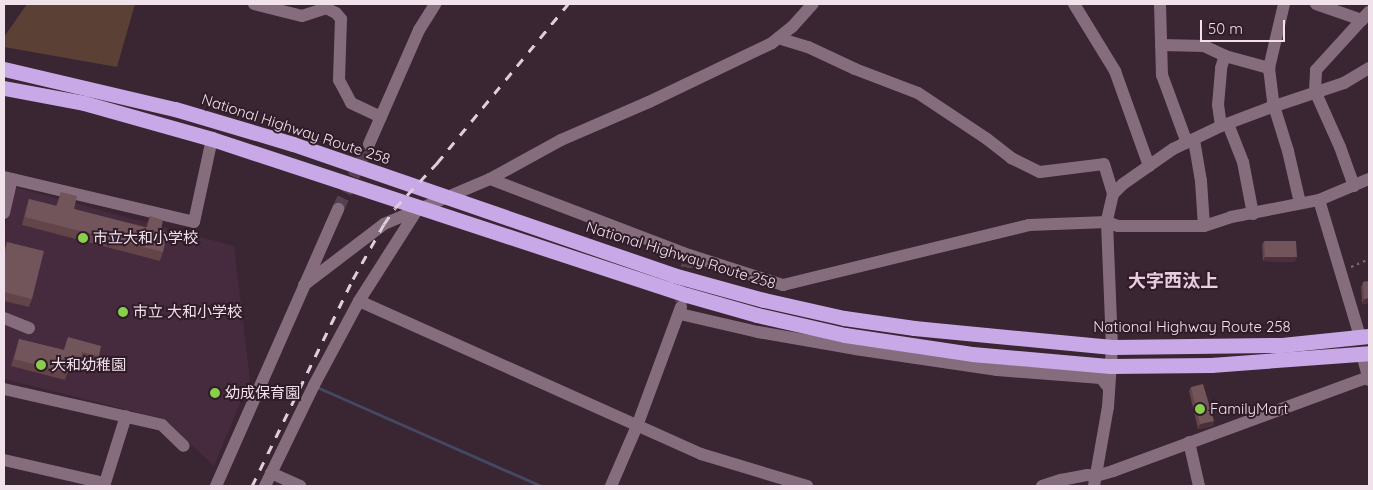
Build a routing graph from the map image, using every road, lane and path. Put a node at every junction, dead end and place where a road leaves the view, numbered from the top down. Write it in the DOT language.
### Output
graph roads {
  1 [pos="254,4"];
  2 [pos="435,4"];
  3 [pos="813,4"];
  4 [pos="1074,4"];
  5 [pos="1160,4"];
  6 [pos="1284,4"];
  7 [pos="1316,4"];
  8 [pos="1366,16"];
  9 [pos="778,38"];
  10 [pos="1161,45"];
  11 [pos="1225,56"];
  12 [pos="1269,68"];
  13 [pos="1369,68"];
  14 [pos="4,69"];
  15 [pos="4,88"];
  16 [pos="1315,92"];
  17 [pos="1274,106"];
  18 [pos="381,118"];
  19 [pos="1224,125"];
  20 [pos="212,139"];
  21 [pos="1190,141"];
  22 [pos="369,144"];
  23 [pos="1149,166"];
  24 [pos="8,178"];
  25 [pos="490,179"];
  26 [pos="1369,179"];
  27 [pos="1354,186"];
  28 [pos="1113,194"];
  29 [pos="1319,200"];
  30 [pos="1300,204"];
  31 [pos="338,209"];
  32 [pos="417,210"];
  33 [pos="4,213"];
  34 [pos="1253,214"];
  35 [pos="1107,222"];
  36 [pos="1204,226"];
  37 [pos="1369,259"];
  38 [pos="1342,270"];
  39 [pos="304,285"];
  40 [pos="359,301"];
  41 [pos="4,318"];
  42 [pos="29,328"];
  43 [pos="1365,336"];
  44 [pos="1112,347"];
  45 [pos="1366,353"];
  46 [pos="1110,366"];
  47 [pos="1369,378"];
  48 [pos="1109,388"];
  49 [pos="4,389"];
  50 [pos="126,416"];
  51 [pos="637,426"];
  52 [pos="1189,442"];
  53 [pos="184,446"];
  54 [pos="4,460"];
  55 [pos="271,473"];
  56 [pos="1095,481"];
  57 [pos="104,485"];
  58 [pos="216,486"];
  59 [pos="265,486"];
  60 [pos="300,486"];
  61 [pos="611,486"];
  62 [pos="807,486"];
  63 [pos="1042,486"];
  64 [pos="1199,486"];
  1 -- 18 [label="street"];
  2 -- 18 [label="street"];
  3 -- 9 [label="street"];
  4 -- 23 [label="street"];
  5 -- 10 [label="street"];
  6 -- 12 [label="street"];
  7 -- 8 [label="street"];
  8 -- 16 [label="street"];
  9 -- 25 [label="street"];
  9 -- 28 [label="street"];
  10 -- 11 [label="street"];
  10 -- 21 [label="street"];
  11 -- 12 [label="street"];
  11 -- 19 [label="street"];
  12 -- 17 [label="street"];
  13 -- 16 [label="street"];
  14 -- 44 [label="highway, National Highway Route 258"];
  15 -- 20 [label="highway"];
  16 -- 17 [label="street"];
  16 -- 27 [label="street"];
  17 -- 19 [label="street"];
  17 -- 30 [label="street"];
  18 -- 22 [label="street"];
  19 -- 21 [label="street"];
  19 -- 34 [label="street"];
  20 -- 24 [label="street"];
  20 -- 46 [label="highway"];
  21 -- 23 [label="street"];
  21 -- 36 [label="street"];
  23 -- 28 [label="street"];
  24 -- 33 [label="street"];
  25 -- 32 [label="street"];
  25 -- 35 [label="street"];
  26 -- 27 [label="street"];
  27 -- 29 [label="street"];
  28 -- 35 [label="street"];
  29 -- 30 [label="street"];
  29 -- 38 [label="street"];
  30 -- 34 [label="street"];
  31 -- 39 [label="street"];
  32 -- 39 [label="street"];
  32 -- 40 [label="street"];
  34 -- 36 [label="street"];
  35 -- 36 [label="street"];
  35 -- 44 [label="street"];
  37 -- 38 [label="path"];
  38 -- 43 [label="street"];
  39 -- 58 [label="street"];
  40 -- 51 [label="street"];
  40 -- 55 [label="street"];
  41 -- 42 [label="street"];
  43 -- 44 [label="highway, National Highway Route 258"];
  44 -- 46 [label="street"];
  45 -- 46 [label="highway"];
  45 -- 47 [label="street"];
  46 -- 48 [label="street"];
  47 -- 52 [label="street"];
  48 -- 51 [label="street"];
  48 -- 56 [label="street"];
  49 -- 50 [label="street"];
  50 -- 53 [label="street"];
  50 -- 57 [label="street"];
  51 -- 61 [label="street"];
  51 -- 62 [label="street"];
  52 -- 56 [label="street"];
  52 -- 64 [label="street"];
  54 -- 57 [label="street"];
  55 -- 59 [label="street"];
  55 -- 60 [label="street"];
  56 -- 63 [label="street"];
}
